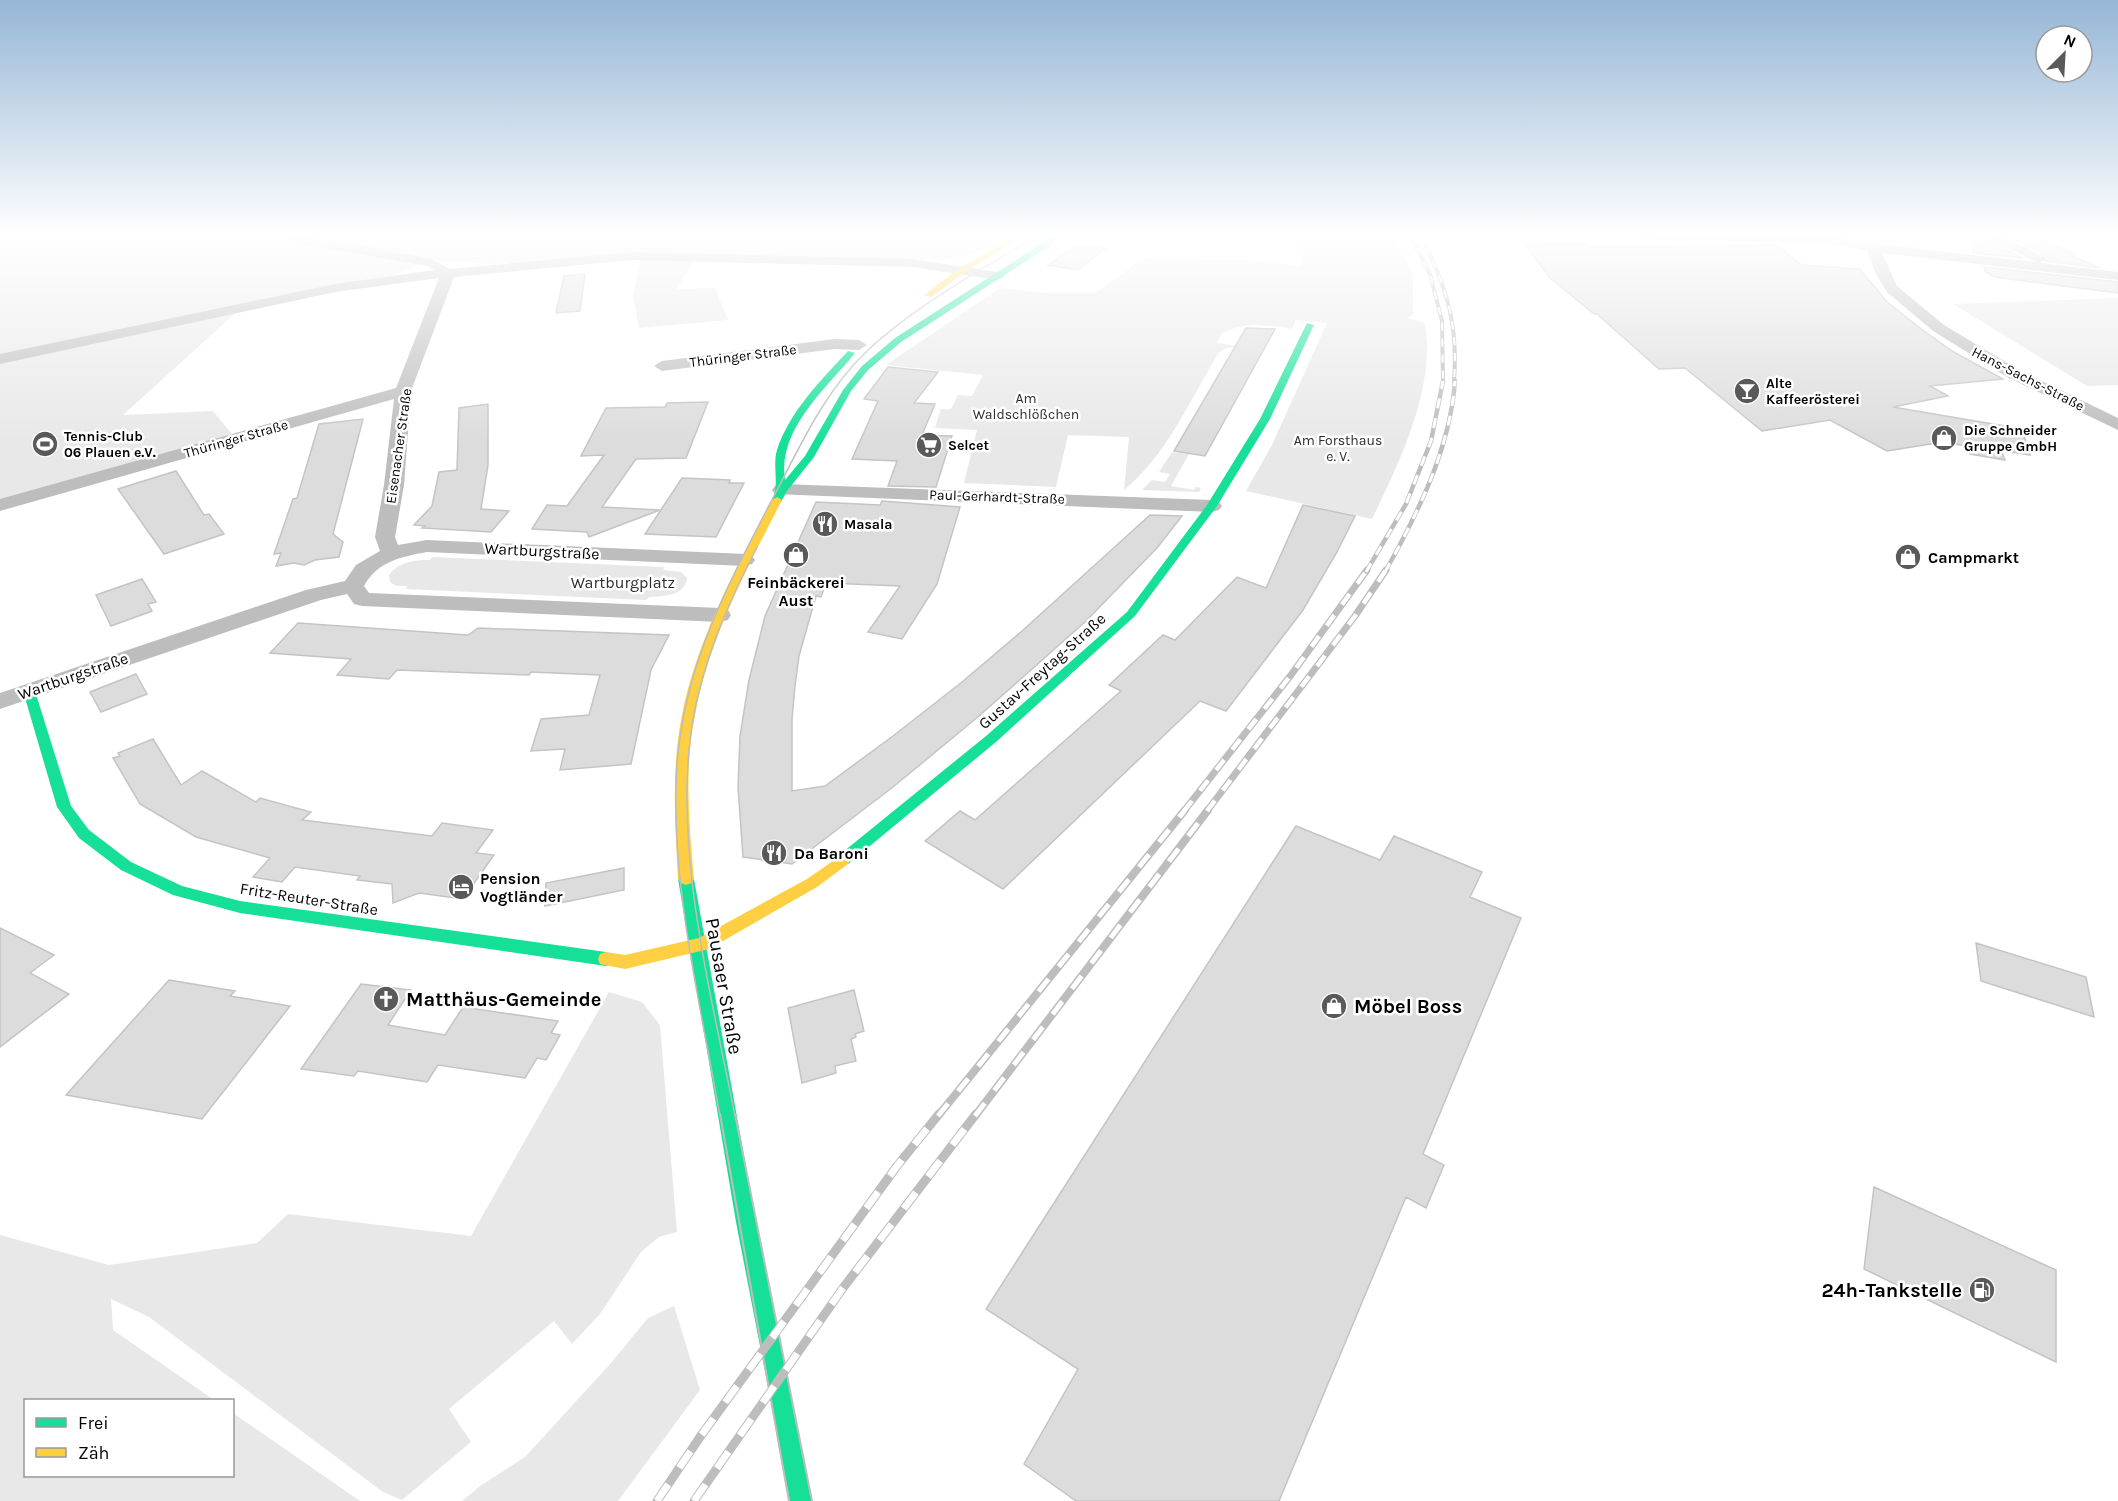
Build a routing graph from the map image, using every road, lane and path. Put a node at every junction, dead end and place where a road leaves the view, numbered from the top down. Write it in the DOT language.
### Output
graph roads {
  1 [pos="258,303"];
  2 [pos="437,303"];
  3 [pos="956,303"];
  4 [pos="1908,303"];
  5 [pos="1311,325"];
  6 [pos="872,334"];
  7 [pos="859,345"];
  8 [pos="0,358"];
  9 [pos="662,366"];
  10 [pos="403,391"];
  11 [pos="2118,425"];
  12 [pos="782,490"];
  13 [pos="0,505"];
  14 [pos="1212,506"];
  15 [pos="391,553"];
  16 [pos="745,560"];
  17 [pos="357,593"];
  18 [pos="720,615"];
  19 [pos="28,691"];
  20 [pos="0,701"];
  21 [pos="696,946"];
  22 [pos="801,1501"];
  1 -- 8 [label="street"];
  2 -- 10 [label="street, Eisenacher Straße"];
  3 -- 12 [label="main road, Pausaer Straße"];
  4 -- 11 [label="street, Hans-Sachs-Straße"];
  5 -- 14 [label="main road, Gustav-Freytag-Straße"];
  6 -- 7 [label="main road"];
  7 -- 9 [label="street, Thüringer Straße"];
  7 -- 12 [label="main road"];
  10 -- 13 [label="street, Thüringer Straße"];
  10 -- 15 [label="street, Eisenacher Straße"];
  12 -- 14 [label="street, Paul-Gerhardt-Straße"];
  12 -- 16 [label="main road, Pausaer Straße"];
  14 -- 21 [label="main road, Gustav-Freytag-Straße"];
  15 -- 16 [label="street, Wartburgstraße"];
  15 -- 17 [label="street, Wartburgstraße"];
  16 -- 18 [label="main road, Pausaer Straße"];
  17 -- 18 [label="street, Wartburgstraße"];
  17 -- 19 [label="street, Wartburgstraße"];
  18 -- 21 [label="main road, Pausaer Straße"];
  19 -- 20 [label="street, Wartburgstraße"];
  19 -- 21 [label="main road, Fritz-Reuter-Straße"];
  21 -- 22 [label="main road, Pausaer Straße"];
}
